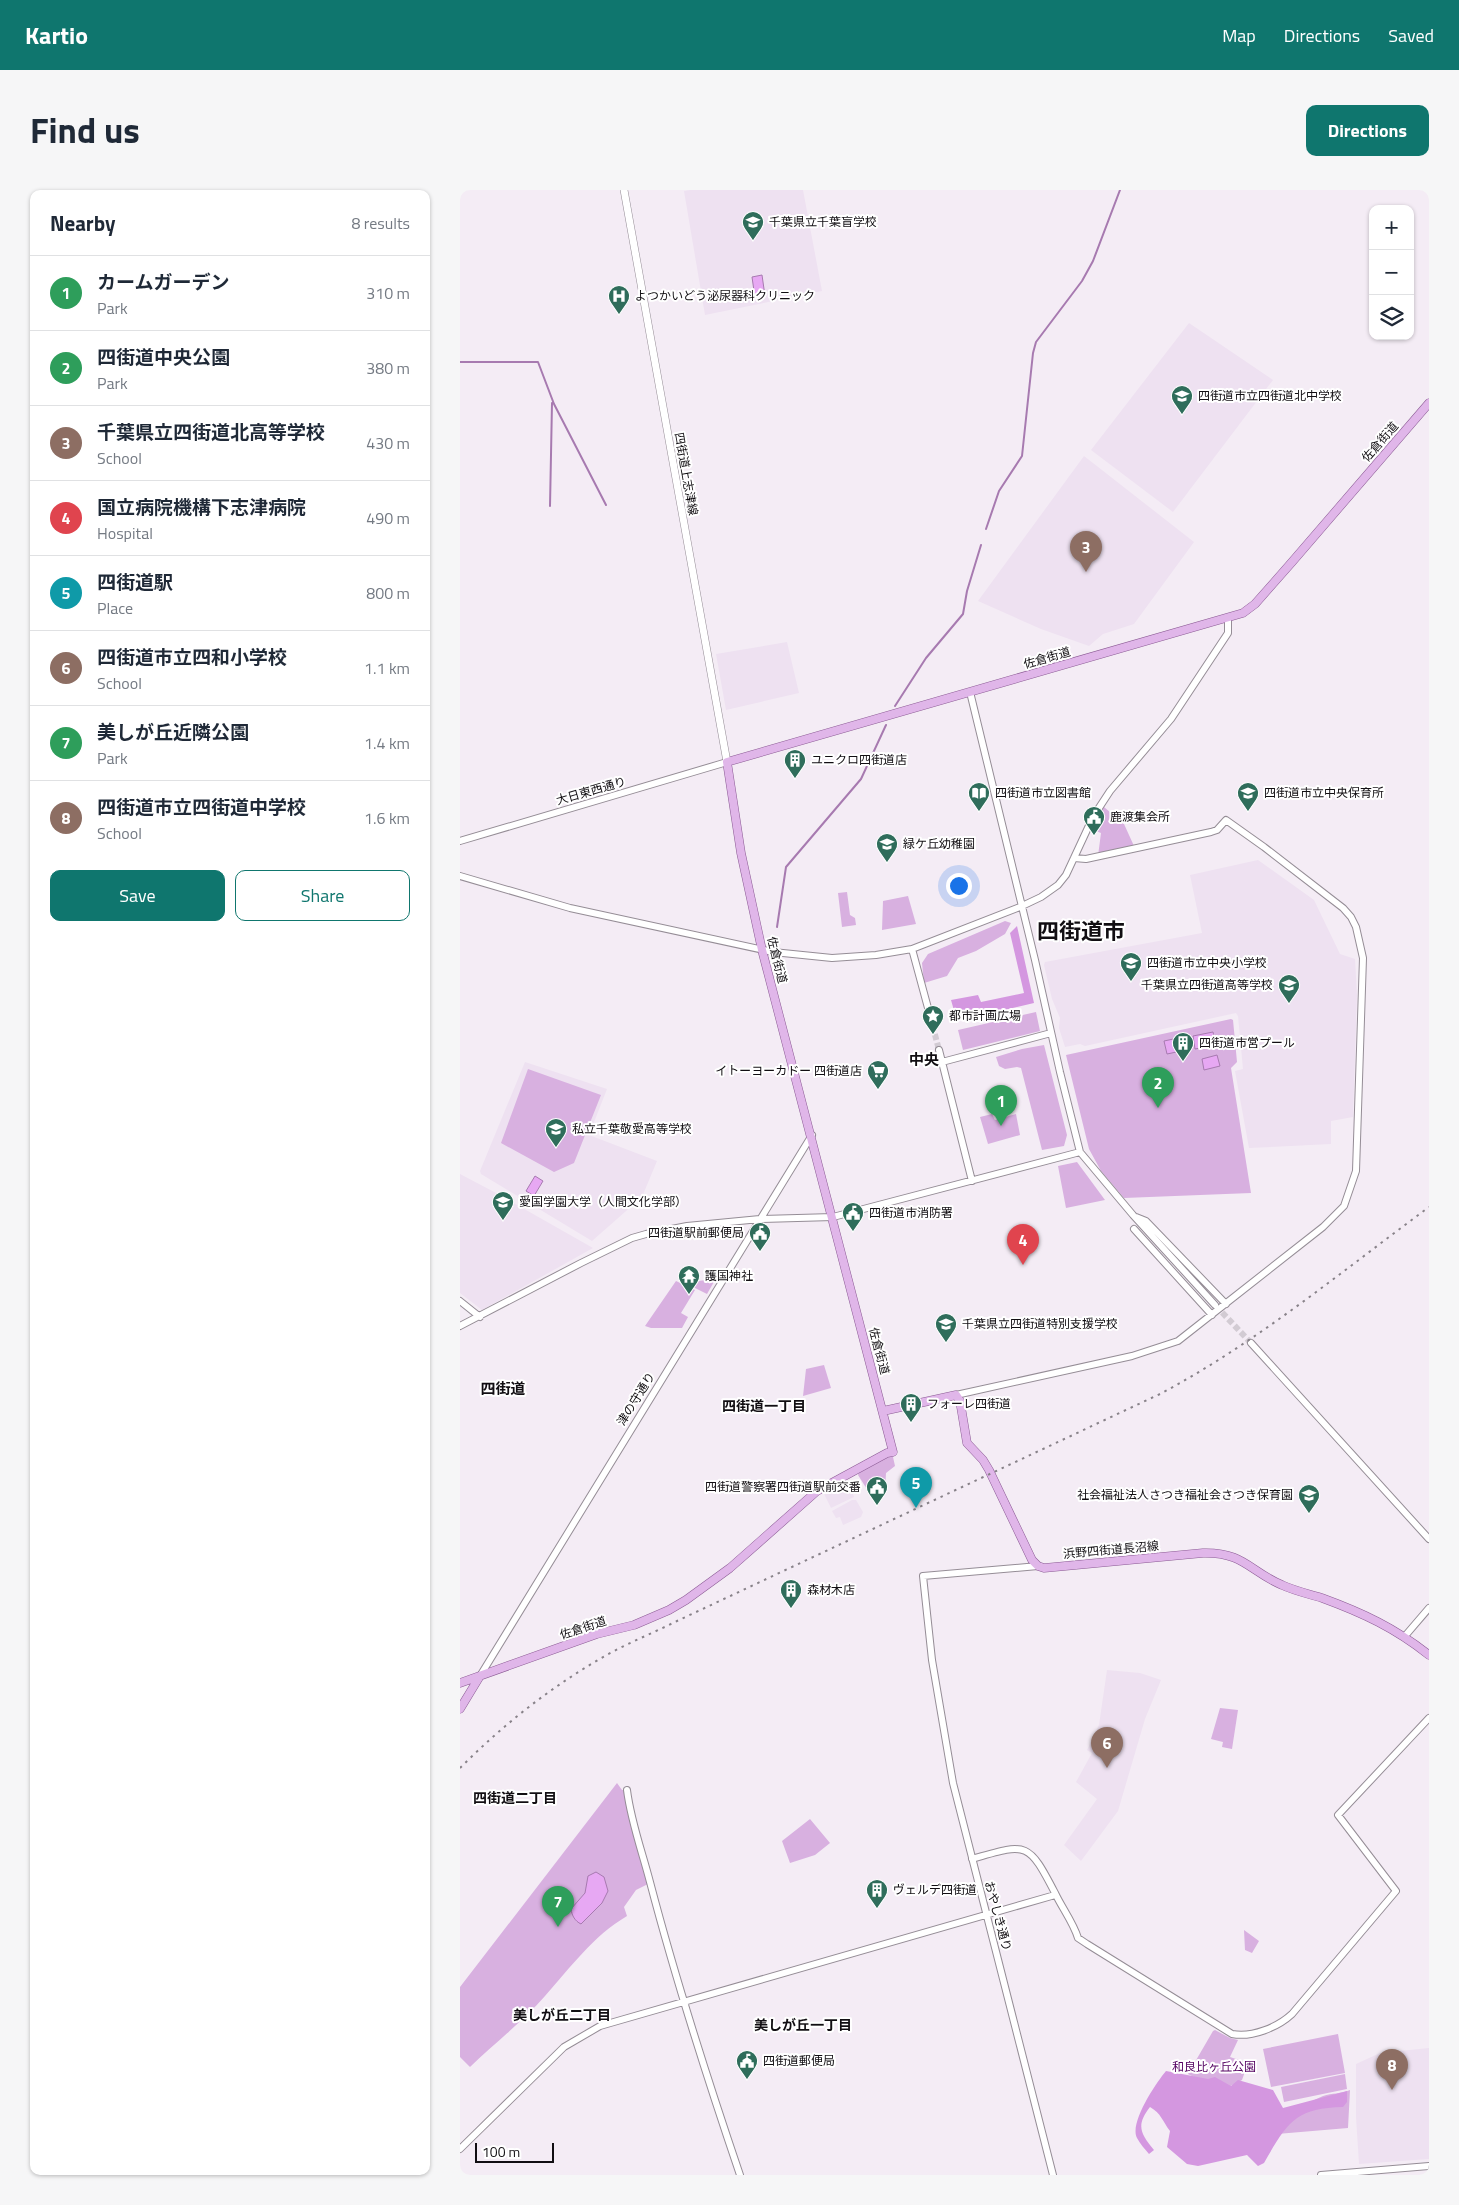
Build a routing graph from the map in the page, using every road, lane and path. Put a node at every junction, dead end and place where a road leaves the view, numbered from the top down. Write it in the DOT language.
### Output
graph roads {
  1 [pos="624,190"];
  2 [pos="1429,403"];
  3 [pos="1228,618"];
  4 [pos="970,692"];
  5 [pos="728,762"];
  6 [pos="460,841"];
  7 [pos="1074,858"];
  8 [pos="460,876"];
  9 [pos="1020,907"];
  10 [pos="912,949"];
  11 [pos="762,950"];
  12 [pos="928,1008"];
  13 [pos="1051,1033"];
  14 [pos="939,1050"];
  15 [pos="942,1062"];
  16 [pos="812,1135"];
  17 [pos="1080,1152"];
  18 [pos="972,1181"];
  19 [pos="1133,1215"];
  20 [pos="833,1217"];
  21 [pos="760,1219"];
  22 [pos="1134,1229"];
  23 [pos="460,1302"];
  24 [pos="1226,1304"];
  25 [pos="1215,1305"];
  26 [pos="1212,1315"];
  27 [pos="480,1316"];
  28 [pos="460,1326"];
  29 [pos="1251,1343"];
  30 [pos="956,1394"];
  31 [pos="883,1411"];
  32 [pos="1429,1539"];
  33 [pos="1038,1566"];
  34 [pos="1429,1608"];
  35 [pos="1405,1636"];
  36 [pos="1429,1655"];
  37 [pos="480,1676"];
  38 [pos="460,1683"];
  39 [pos="460,1709"];
  40 [pos="1429,1718"];
  41 [pos="626,1790"];
  42 [pos="972,1859"];
  43 [pos="1056,1895"];
  44 [pos="986,1915"];
  45 [pos="685,2001"];
  46 [pos="460,2149"];
  47 [pos="1429,2166"];
  48 [pos="1361,2173"];
  49 [pos="740,2175"];
  50 [pos="1053,2175"];
  51 [pos="1321,2175"];
  1 -- 5 [label="main road, 四街道上志津線"];
  2 -- 3 [label="main road, 佐倉街道"];
  3 -- 4 [label="main road, 佐倉街道"];
  3 -- 7 [label="street"];
  4 -- 5 [label="main road, 佐倉街道"];
  4 -- 9 [label="street"];
  5 -- 6 [label="street, 大日東西通り"];
  5 -- 11 [label="main road, 佐倉街道"];
  7 -- 9 [label="street"];
  7 -- 24 [label="street"];
  8 -- 11 [label="street"];
  9 -- 10 [label="street"];
  9 -- 13 [label="street"];
  10 -- 11 [label="street"];
  10 -- 12 [label="street"];
  11 -- 16 [label="main road, 佐倉街道"];
  13 -- 15 [label="street"];
  13 -- 17 [label="street"];
  14 -- 15 [label="street"];
  15 -- 18 [label="street"];
  16 -- 20 [label="main road, 佐倉街道"];
  16 -- 21 [label="street, 津の守通り"];
  17 -- 18 [label="street"];
  17 -- 19 [label="street"];
  18 -- 20 [label="street"];
  19 -- 24 [label="street"];
  19 -- 25 [label="street"];
  20 -- 21 [label="street"];
  20 -- 31 [label="main road, 佐倉街道"];
  21 -- 27 [label="street"];
  21 -- 37 [label="street, 津の守通り"];
  22 -- 26 [label="street"];
  23 -- 27 [label="street"];
  24 -- 26 [label="street"];
  26 -- 30 [label="street"];
  27 -- 28 [label="street"];
  29 -- 32 [label="street"];
  30 -- 31 [label="main road"];
  30 -- 33 [label="main road"];
  31 -- 37 [label="main road, 佐倉街道"];
  33 -- 35 [label="main road, 浜野四街道長沼線"];
  33 -- 42 [label="street, おやしき通り"];
  34 -- 35 [label="street"];
  35 -- 36 [label="main road, 浜野四街道長沼線"];
  37 -- 38 [label="main road"];
  37 -- 39 [label="main road"];
  40 -- 43 [label="street"];
  41 -- 45 [label="street"];
  42 -- 43 [label="street"];
  42 -- 44 [label="street, おやしき通り"];
  43 -- 44 [label="street"];
  44 -- 45 [label="street"];
  44 -- 50 [label="street, おやしき通り"];
  45 -- 46 [label="street"];
  45 -- 49 [label="street"];
  47 -- 48 [label="street"];
  48 -- 51 [label="street"];
}
